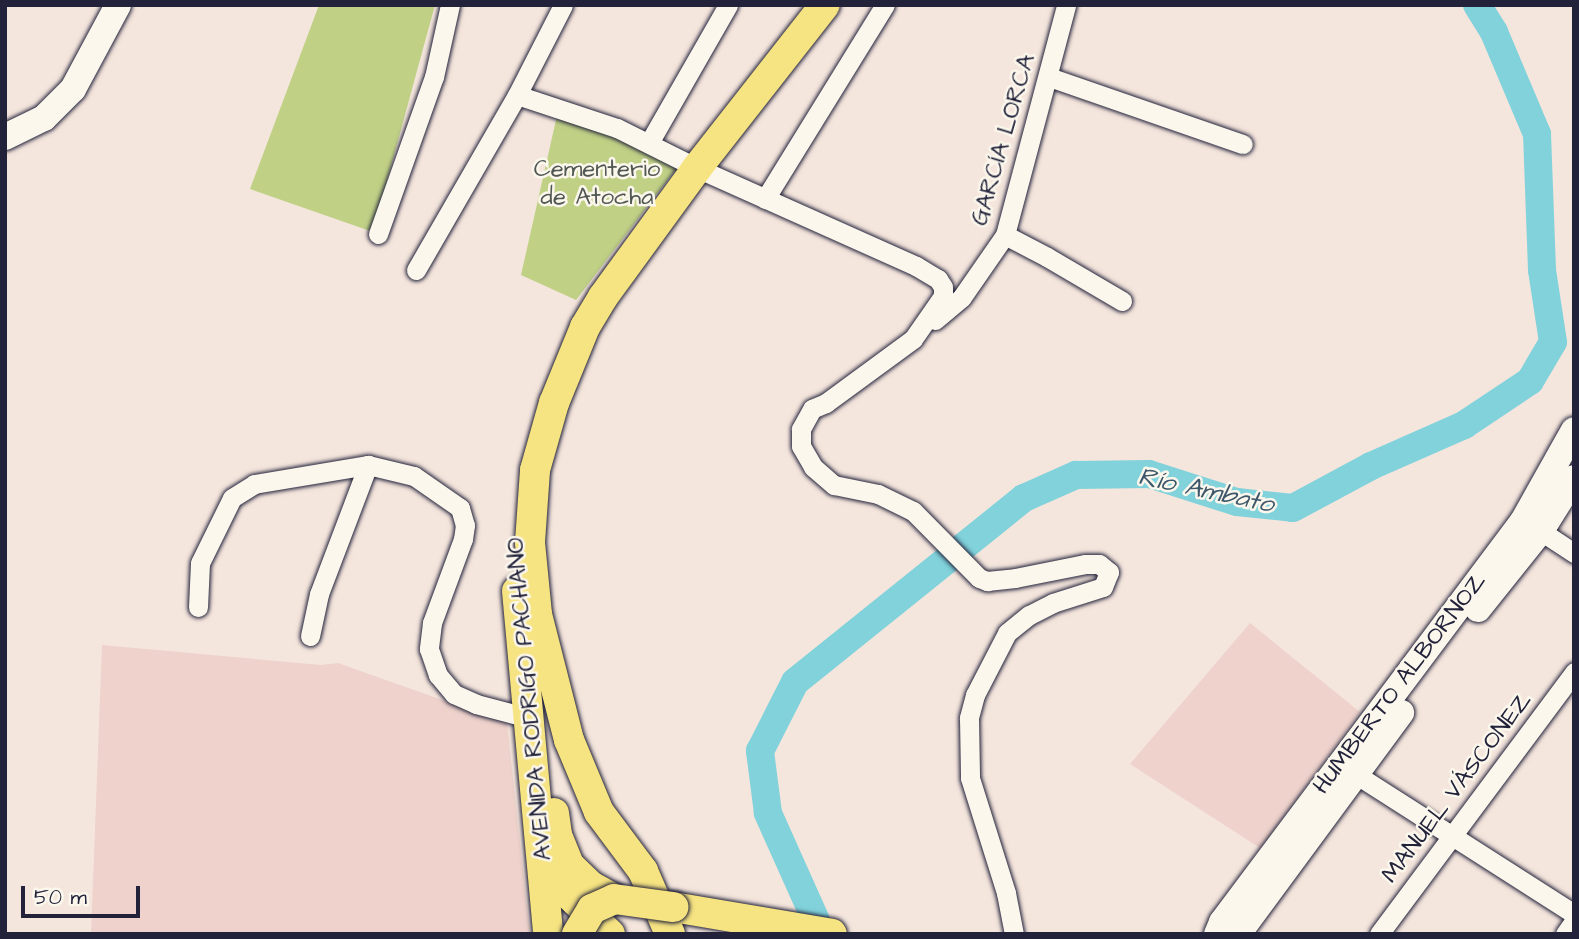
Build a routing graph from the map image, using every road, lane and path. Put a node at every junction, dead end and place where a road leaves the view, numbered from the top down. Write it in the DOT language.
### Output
graph roads {
  1 [pos="118,5"];
  2 [pos="450,5"];
  3 [pos="563,5"];
  4 [pos="728,5"];
  5 [pos="806,5"];
  6 [pos="825,5"];
  7 [pos="885,5"];
  8 [pos="1066,5"];
  9 [pos="1049,77"];
  10 [pos="517,95"];
  11 [pos="5,137"];
  12 [pos="649,143"];
  13 [pos="1243,144"];
  14 [pos="690,165"];
  15 [pos="765,199"];
  16 [pos="379,234"];
  17 [pos="1005,235"];
  18 [pos="416,270"];
  19 [pos="1122,302"];
  20 [pos="913,339"];
  21 [pos="1574,430"];
  22 [pos="368,465"];
  23 [pos="1574,478"];
  24 [pos="1532,525"];
  25 [pos="1574,553"];
  26 [pos="198,607"];
  27 [pos="310,636"];
  28 [pos="544,648"];
  29 [pos="1574,672"];
  30 [pos="529,718"];
  31 [pos="1347,769"];
  32 [pos="1451,836"];
  33 [pos="542,844"];
  34 [pos="614,899"];
  35 [pos="1574,914"];
  36 [pos="671,921"];
  37 [pos="1574,921"];
  38 [pos="548,934"];
  39 [pos="577,934"];
  40 [pos="585,934"];
  41 [pos="610,934"];
  42 [pos="832,934"];
  43 [pos="1014,934"];
  44 [pos="1217,934"];
  45 [pos="1238,934"];
  46 [pos="1379,934"];
  47 [pos="1565,934"];
  1 -- 11 [label="main road"];
  2 -- 16 [label="street"];
  3 -- 10 [label="street"];
  4 -- 12 [label="street"];
  5 -- 14 [label="main road, AVENIDA RODRIGO PACHANO"];
  6 -- 14 [label="main road, AVENIDA RODRIGO PACHANO"];
  7 -- 15 [label="street"];
  8 -- 9 [label="street, GARCÍA LORCA"];
  9 -- 13 [label="street"];
  9 -- 17 [label="street, GARCÍA LORCA"];
  10 -- 12 [label="street"];
  10 -- 18 [label="street"];
  12 -- 14 [label="street"];
  14 -- 15 [label="street"];
  14 -- 28 [label="main road, AVENIDA RODRIGO PACHANO"];
  14 -- 30 [label="main road, AVENIDA RODRIGO PACHANO"];
  15 -- 20 [label="street"];
  17 -- 19 [label="street"];
  17 -- 20 [label="street, GARCÍA LORCA"];
  20 -- 43 [label="street"];
  21 -- 24 [label="main road, HUMBERTO ALBORNOZ"];
  22 -- 26 [label="street"];
  22 -- 27 [label="street"];
  22 -- 30 [label="street"];
  23 -- 24 [label="main road, HUMBERTO ALBORNOZ"];
  24 -- 25 [label="street"];
  24 -- 31 [label="main road, HUMBERTO ALBORNOZ"];
  28 -- 34 [label="main road"];
  28 -- 36 [label="main road"];
  29 -- 32 [label="street, MANUEL VÁSCONEZ"];
  30 -- 33 [label="main road, AVENIDA RODRIGO PACHANO"];
  31 -- 32 [label="street"];
  31 -- 44 [label="main road, HUMBERTO ALBORNOZ"];
  31 -- 45 [label="main road, HUMBERTO ALBORNOZ"];
  32 -- 35 [label="street"];
  32 -- 46 [label="street, MANUEL VÁSCONEZ"];
  33 -- 38 [label="main road, AVENIDA RODRIGO PACHANO"];
  33 -- 41 [label="main road"];
  34 -- 36 [label="main road, bridge"];
  34 -- 39 [label="main road, bridge"];
  36 -- 40 [label="main road, bridge"];
  36 -- 42 [label="main road"];
  37 -- 47 [label="street"];
}
